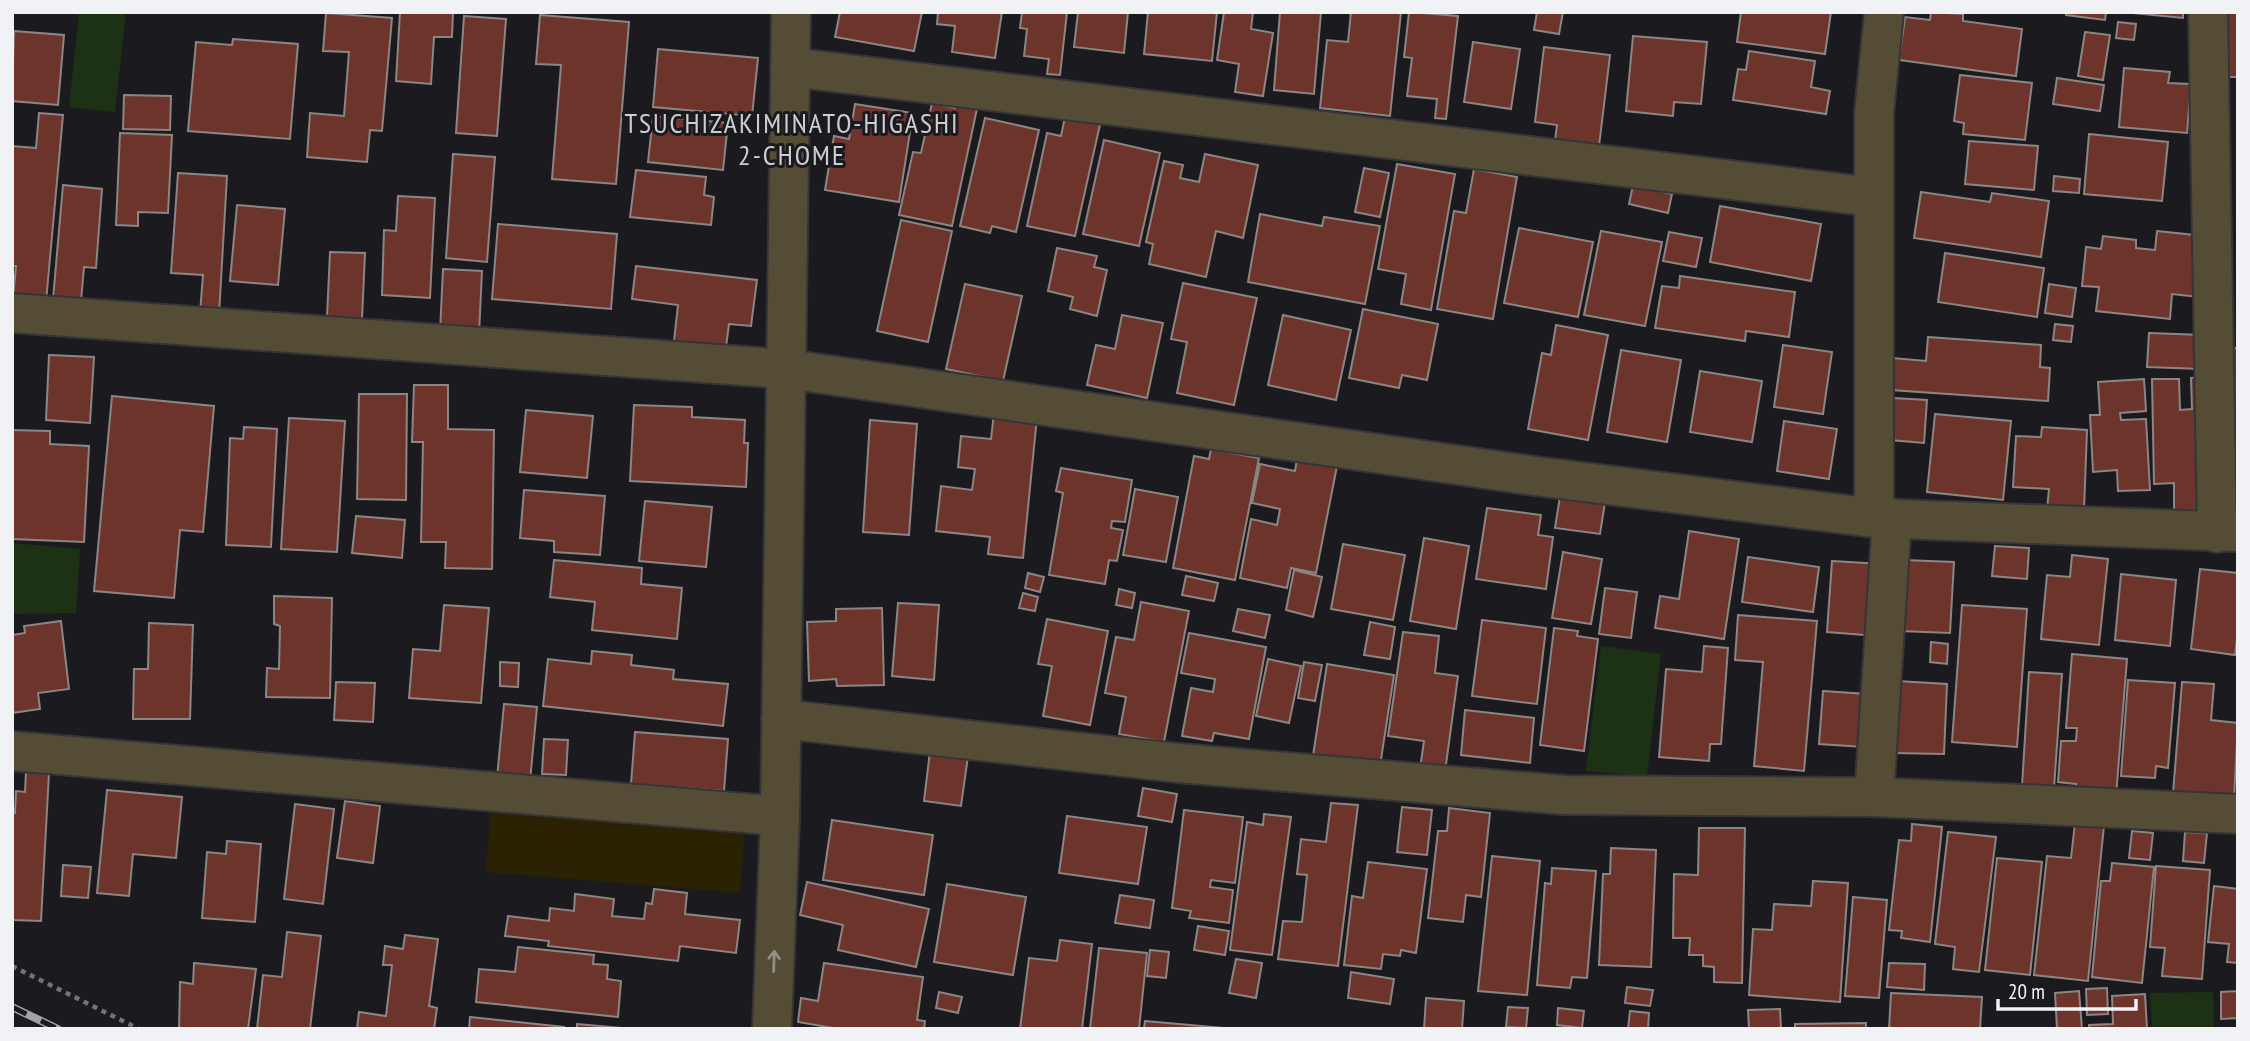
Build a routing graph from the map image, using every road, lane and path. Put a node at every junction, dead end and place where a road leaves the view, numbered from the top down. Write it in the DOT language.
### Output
graph roads {
  1 [pos="791,12"];
  2 [pos="1884,12"];
  3 [pos="2208,12"];
  4 [pos="790,67"];
  5 [pos="1873,197"];
  6 [pos="12,313"];
  7 [pos="787,369"];
  8 [pos="1883,518"];
  9 [pos="2227,533"];
  10 [pos="781,719"];
  11 [pos="12,751"];
  12 [pos="1874,797"];
  13 [pos="2238,814"];
  14 [pos="780,816"];
  15 [pos="12,967"];
  16 [pos="779,1027"];
  17 [pos="139,1029"];
  1 -- 4 [label="street"];
  2 -- 5 [label="street"];
  3 -- 9 [label="street"];
  4 -- 5 [label="street"];
  4 -- 7 [label="street"];
  5 -- 8 [label="street"];
  6 -- 7 [label="street"];
  7 -- 8 [label="street"];
  7 -- 10 [label="street"];
  8 -- 9 [label="street"];
  8 -- 12 [label="street"];
  10 -- 12 [label="street"];
  10 -- 14 [label="street"];
  11 -- 14 [label="street"];
  12 -- 13 [label="street"];
  16 -- 14 [label="street, one-way"];
  15 -- 17 [label="path"];
}
